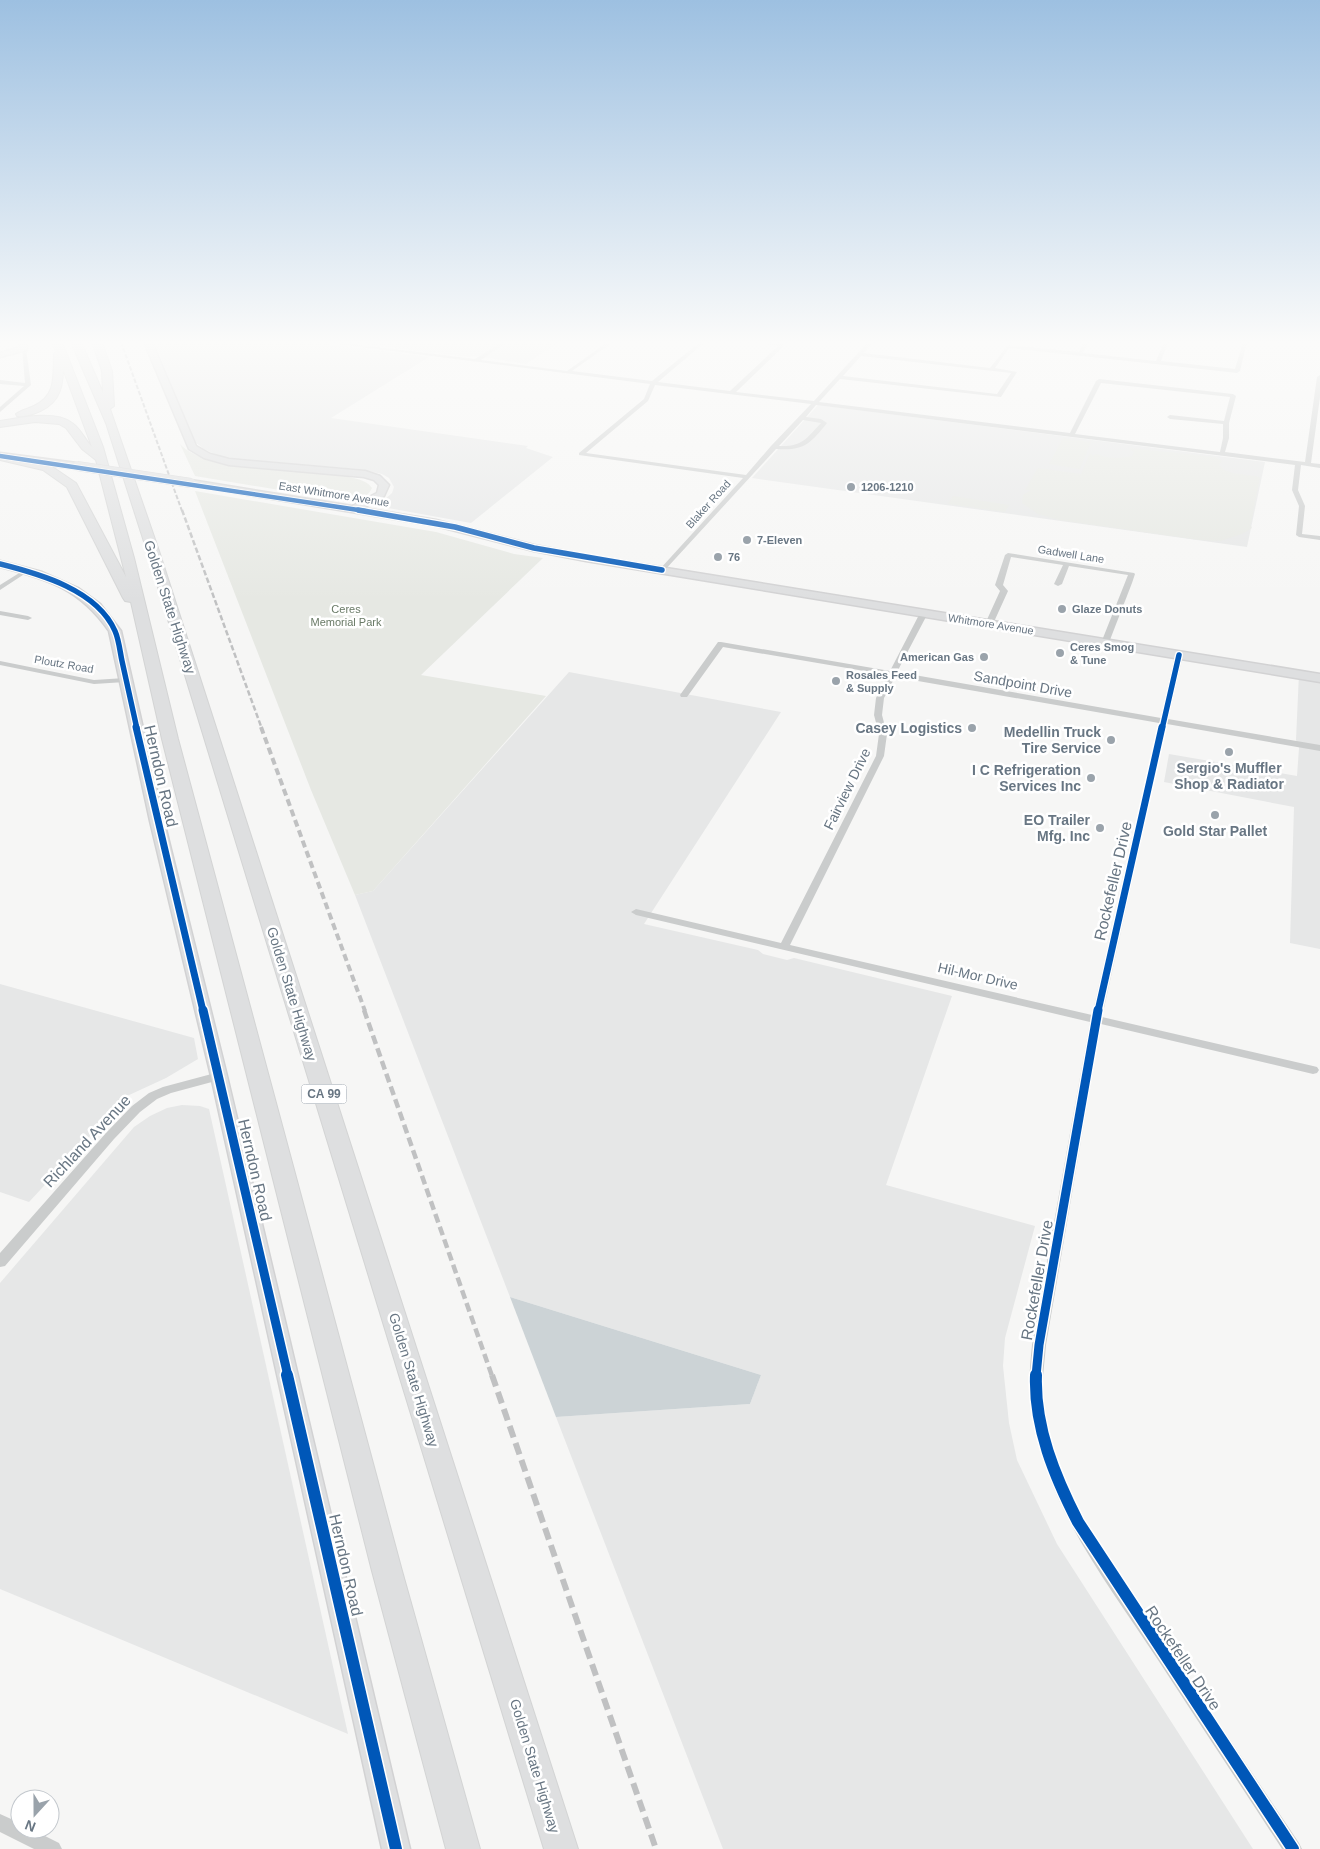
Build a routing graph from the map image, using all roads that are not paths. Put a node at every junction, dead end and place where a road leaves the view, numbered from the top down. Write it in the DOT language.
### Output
graph roads {
  1 [pos="72,428"];
  2 [pos="91,428"];
  3 [pos="113,428"];
  4 [pos="184,428"];
  5 [pos="612,428"];
  6 [pos="792,428"];
  7 [pos="819,428"];
  8 [pos="1018,428"];
  9 [pos="1075,428"];
  10 [pos="1226,428"];
  11 [pos="1313,429"];
  12 [pos="1320,430"];
  13 [pos="1072,435"];
  14 [pos="773,447"];
  15 [pos="0,452"];
  16 [pos="1222,454"];
  17 [pos="0,456"];
  18 [pos="20,458"];
  19 [pos="101,459"];
  20 [pos="1298,464"];
  21 [pos="1308,465"];
  22 [pos="1320,466"];
  23 [pos="746,477"];
  24 [pos="356,509"];
  25 [pos="1320,538"];
  26 [pos="0,564"];
  27 [pos="1067,564"];
  28 [pos="662,570"];
  29 [pos="26,571"];
  30 [pos="1058,584"];
  31 [pos="0,588"];
  32 [pos="0,613"];
  33 [pos="924,613"];
  34 [pos="28,618"];
  35 [pos="989,624"];
  36 [pos="144,626"];
  37 [pos="1105,643"];
  38 [pos="1179,655"];
  39 [pos="0,663"];
  40 [pos="893,674"];
  41 [pos="1320,678"];
  42 [pos="125,680"];
  43 [pos="684,695"];
  44 [pos="1164,721"];
  45 [pos="1320,748"];
  46 [pos="636,912"];
  47 [pos="784,947"];
  48 [pos="1096,1019"];
  49 [pos="1313,1070"];
  50 [pos="219,1076"];
  51 [pos="0,1262"];
  52 [pos="0,1823"];
  53 [pos="53,1849"];
  54 [pos="396,1849"];
  55 [pos="463,1849"];
  56 [pos="561,1849"];
  57 [pos="1293,1849"];
  1 -- 19 [label="highway"];
  2 -- 19 [label="highway, Golden State Highway"];
  3 -- 56 [label="highway, Golden State Highway / CA 99"];
  4 -- 24 [label="street"];
  5 -- 23 [label="street"];
  6 -- 14 [label="street, Blaker Road"];
  7 -- 14 [label="street"];
  8 -- 13 [label="street"];
  9 -- 13 [label="street"];
  10 -- 16 [label="street"];
  11 -- 12 [label="street"];
  11 -- 21 [label="street"];
  13 -- 16 [label="street"];
  14 -- 23 [label="street, Blaker Road"];
  15 -- 18 [label="highway"];
  16 -- 20 [label="street"];
  17 -- 18 [label="street, East Whitmore Avenue"];
  17 -- 36 [label="highway"];
  18 -- 24 [label="street, East Whitmore Avenue, bridge"];
  19 -- 36 [label="highway, Golden State Highway"];
  20 -- 21 [label="street"];
  20 -- 25 [label="street"];
  21 -- 22 [label="street"];
  23 -- 28 [label="street, Blaker Road"];
  24 -- 28 [label="street, East Whitmore Avenue"];
  26 -- 29 [label="street, Herndon Road"];
  27 -- 30 [label="street"];
  27 -- 35 [label="street, Gadwell Lane"];
  27 -- 37 [label="street, Gadwell Lane"];
  28 -- 33 [label="street, Whitmore Avenue"];
  29 -- 31 [label="street"];
  29 -- 42 [label="street, Herndon Road"];
  32 -- 34 [label="street"];
  33 -- 35 [label="street, Whitmore Avenue"];
  33 -- 40 [label="street, Fairview Drive"];
  35 -- 37 [label="street, Whitmore Avenue"];
  36 -- 55 [label="highway, Golden State Highway"];
  37 -- 38 [label="street, Whitmore Avenue"];
  38 -- 41 [label="street, Whitmore Avenue"];
  38 -- 44 [label="street, Rockefeller Drive"];
  39 -- 42 [label="street, Ploutz Road"];
  40 -- 43 [label="street, Sandpoint Drive"];
  40 -- 44 [label="street, Sandpoint Drive"];
  40 -- 47 [label="street, Fairview Drive"];
  42 -- 50 [label="street, Herndon Road"];
  44 -- 45 [label="street, Sandpoint Drive"];
  44 -- 48 [label="street, Rockefeller Drive"];
  46 -- 47 [label="street, Hil-Mor Drive"];
  47 -- 48 [label="street, Hil-Mor Drive"];
  48 -- 49 [label="street, Hil-Mor Drive"];
  48 -- 57 [label="street, Rockefeller Drive"];
  50 -- 51 [label="street, Richland Avenue"];
  50 -- 54 [label="street, Herndon Road"];
  52 -- 53 [label="street"];
}
